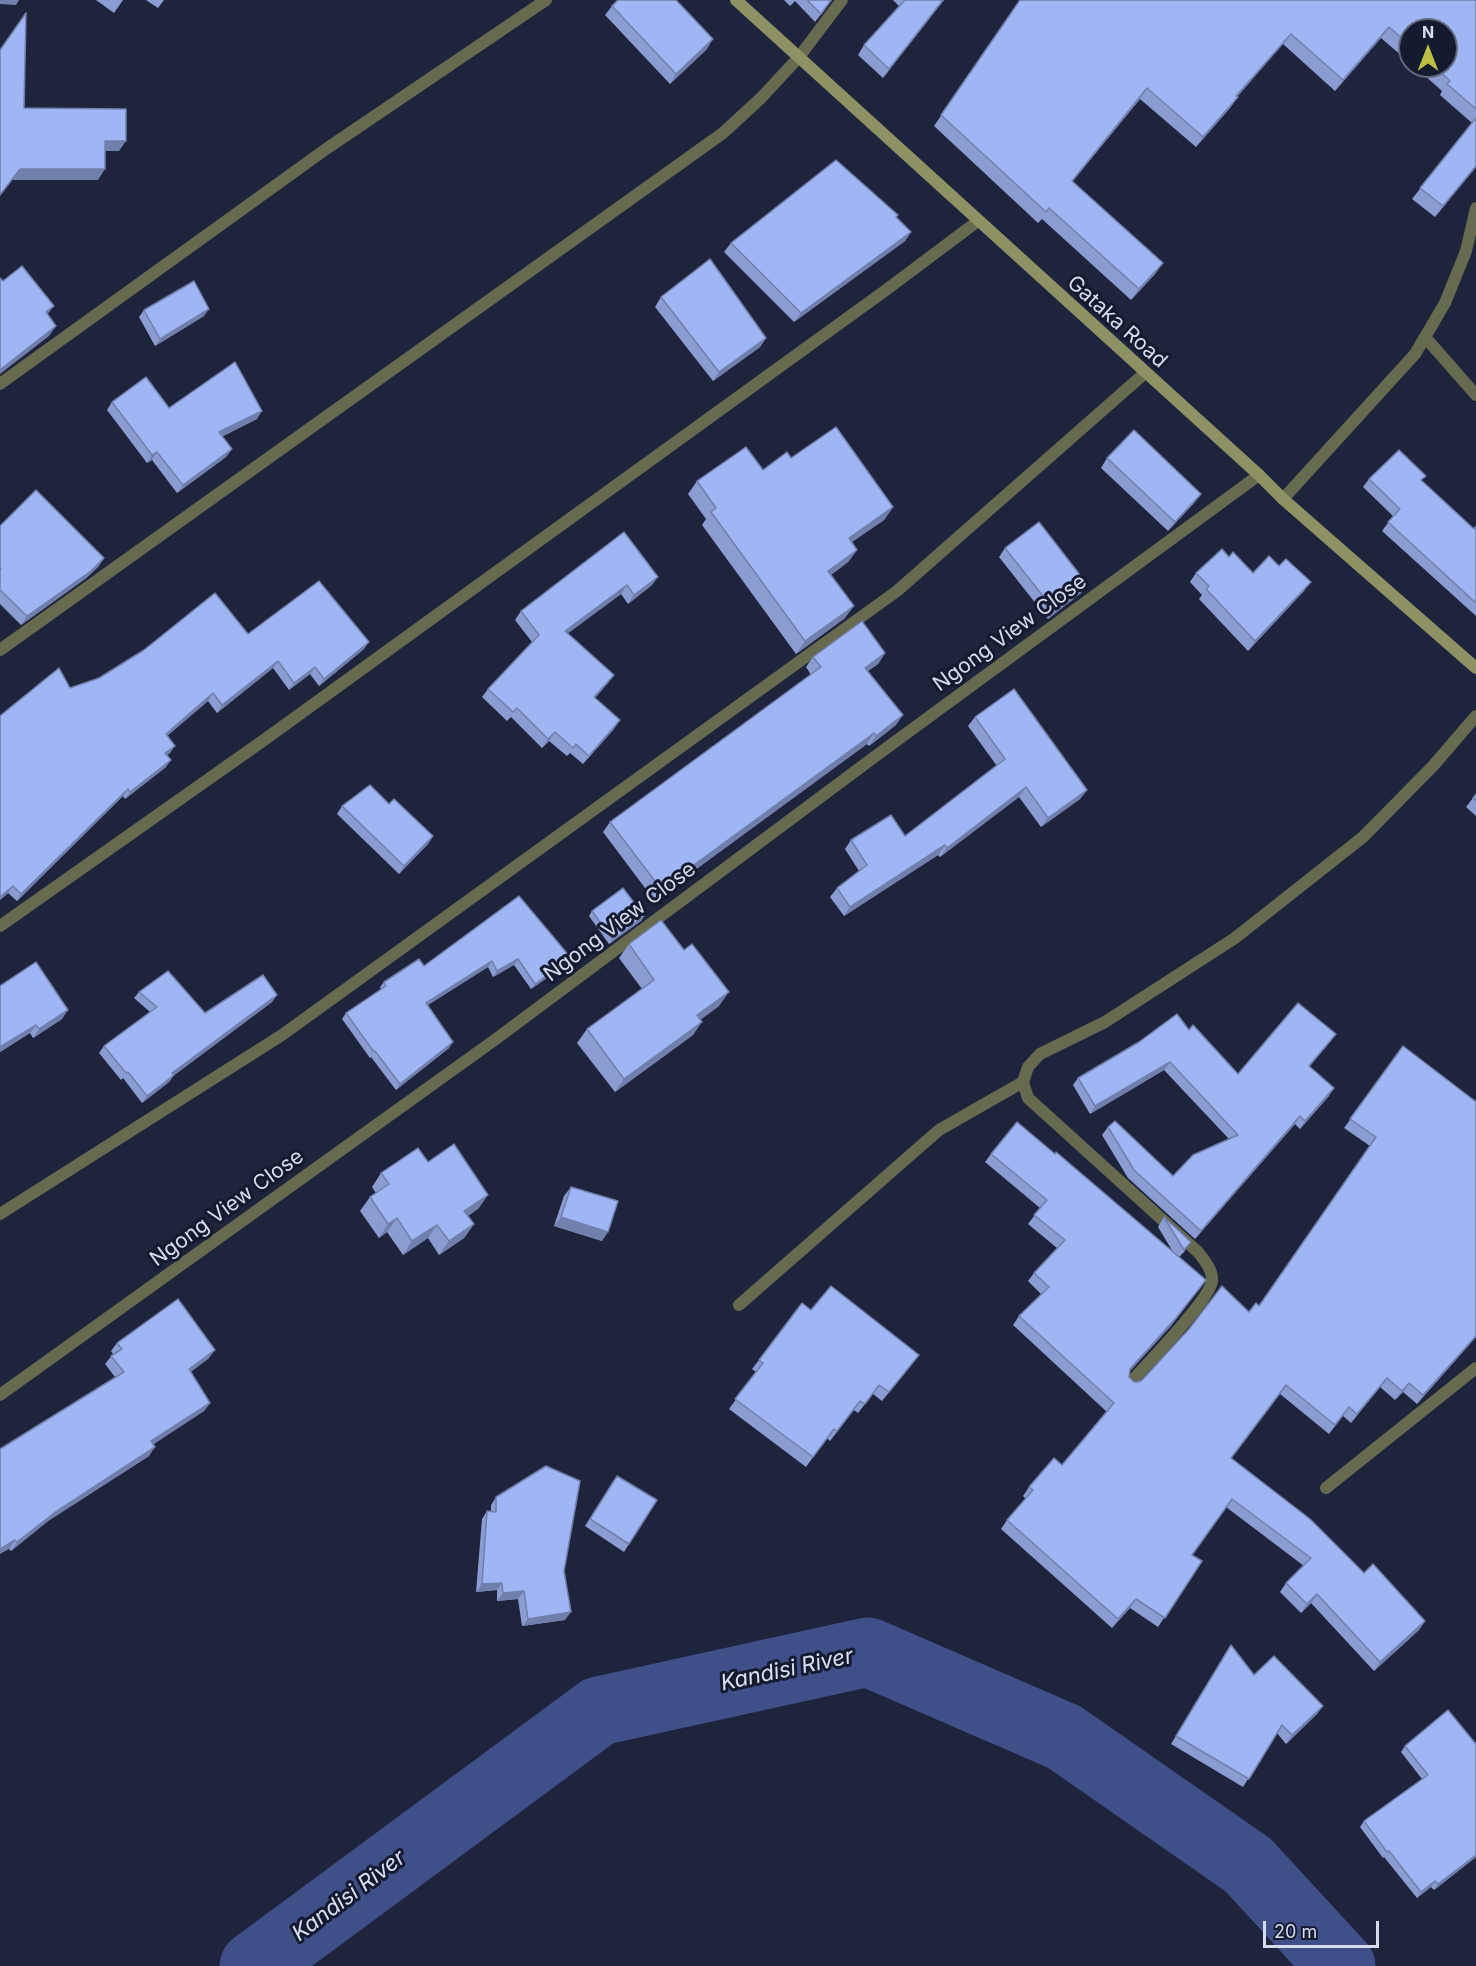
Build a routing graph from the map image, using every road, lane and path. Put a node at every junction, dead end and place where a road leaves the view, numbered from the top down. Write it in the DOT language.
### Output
graph roads {
  1 [pos="546,0"];
  2 [pos="736,0"];
  3 [pos="842,0"];
  4 [pos="799,57"];
  5 [pos="1476,208"];
  6 [pos="978,221"];
  7 [pos="1425,337"];
  8 [pos="1145,373"];
  9 [pos="0,384"];
  10 [pos="1476,395"];
  11 [pos="1259,475"];
  12 [pos="1283,499"];
  13 [pos="0,651"];
  14 [pos="1476,668"];
  15 [pos="1476,716"];
  16 [pos="0,926"];
  17 [pos="1023,1082"];
  18 [pos="0,1214"];
  19 [pos="740,1305"];
  20 [pos="1476,1368"];
  21 [pos="1130,1383"];
  22 [pos="0,1395"];
  23 [pos="1326,1488"];
  1 -- 9 [label="street"];
  2 -- 4 [label="street, Gataka Road"];
  3 -- 4 [label="street"];
  4 -- 6 [label="street, Gataka Road"];
  4 -- 13 [label="street"];
  5 -- 7 [label="street"];
  6 -- 8 [label="street, Gataka Road"];
  6 -- 16 [label="street"];
  7 -- 10 [label="street"];
  7 -- 12 [label="street"];
  8 -- 11 [label="street, Gataka Road"];
  8 -- 18 [label="street"];
  11 -- 12 [label="street, Gataka Road"];
  11 -- 22 [label="street, Ngong View Close"];
  12 -- 14 [label="street, Gataka Road"];
  15 -- 17 [label="street"];
  17 -- 19 [label="street"];
  17 -- 21 [label="street"];
  20 -- 23 [label="street"];
}
